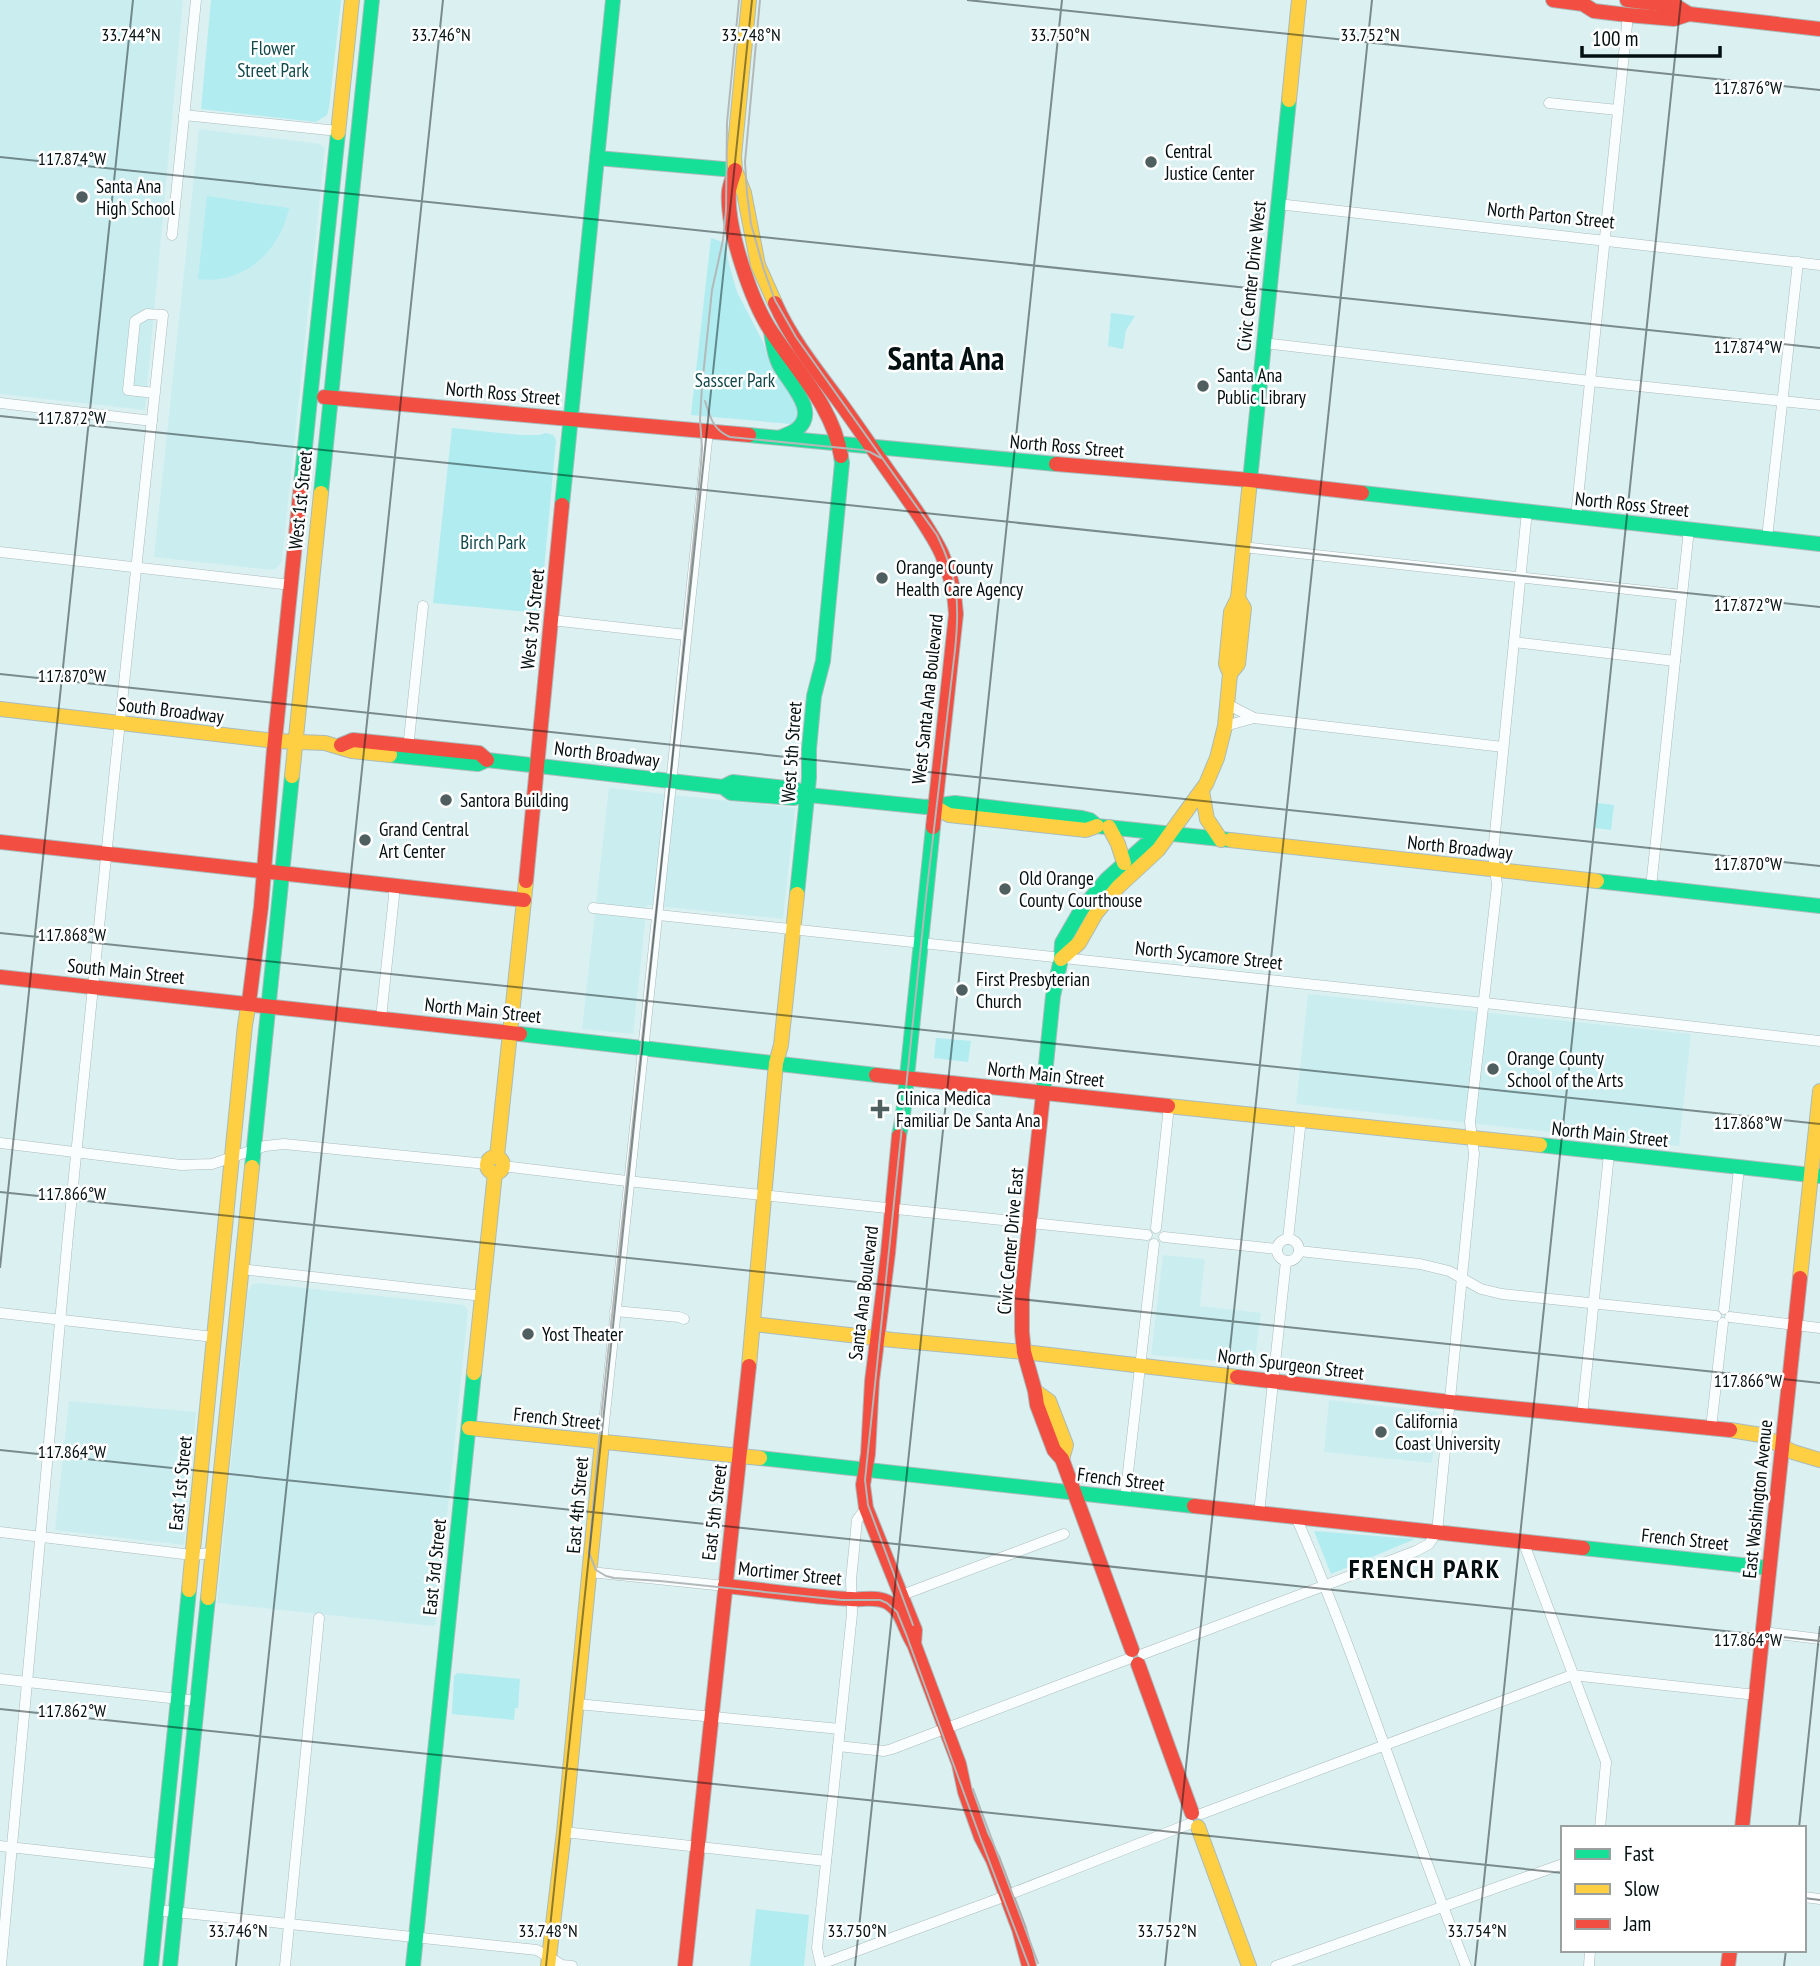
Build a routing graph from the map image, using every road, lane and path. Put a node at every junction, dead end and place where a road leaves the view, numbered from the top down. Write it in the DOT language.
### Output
graph roads {
  1 [pos="196,0"];
  2 [pos="352,0"];
  3 [pos="372,0"];
  4 [pos="613,0"];
  5 [pos="749,0"];
  6 [pos="1299,0"];
  7 [pos="1553,0"];
  8 [pos="1587,2"];
  9 [pos="1628,4"];
  10 [pos="1820,29"];
  11 [pos="1549,103"];
  12 [pos="1618,110"];
  13 [pos="184,115"];
  14 [pos="338,131"];
  15 [pos="597,158"];
  16 [pos="735,170"];
  17 [pos="1278,204"];
  18 [pos="172,235"];
  19 [pos="1604,241"];
  20 [pos="1798,262"];
  21 [pos="1820,265"];
  22 [pos="771,331"];
  23 [pos="1264,343"];
  24 [pos="1590,381"];
  25 [pos="155,393"];
  26 [pos="311,396"];
  27 [pos="330,397"];
  28 [pos="1782,401"];
  29 [pos="0,402"];
  30 [pos="1820,405"];
  31 [pos="571,418"];
  32 [pos="152,421"];
  33 [pos="708,432"];
  34 [pos="779,438"];
  35 [pos="840,443"];
  36 [pos="872,447"];
  37 [pos="1250,480"];
  38 [pos="1527,511"];
  39 [pos="1576,517"];
  40 [pos="1689,529"];
  41 [pos="1767,538"];
  42 [pos="1820,544"];
  43 [pos="1243,547"];
  44 [pos="0,552"];
  45 [pos="136,568"];
  46 [pos="1521,577"];
  47 [pos="291,585"];
  48 [pos="1682,595"];
  49 [pos="422,606"];
  50 [pos="551,620"];
  51 [pos="686,635"];
  52 [pos="1514,642"];
  53 [pos="1675,661"];
  54 [pos="1227,704"];
  55 [pos="0,709"];
  56 [pos="1254,718"];
  57 [pos="120,723"];
  58 [pos="1225,726"];
  59 [pos="275,741"];
  60 [pos="295,741"];
  61 [pos="1503,747"];
  62 [pos="407,752"];
  63 [pos="537,765"];
  64 [pos="672,781"];
  65 [pos="1202,792"];
  66 [pos="808,795"];
  67 [pos="935,807"];
  68 [pos="1103,827"];
  69 [pos="1168,834"];
  70 [pos="1221,840"];
  71 [pos="0,842"];
  72 [pos="106,854"];
  73 [pos="1124,863"];
  74 [pos="1494,870"];
  75 [pos="263,872"];
  76 [pos="282,874"];
  77 [pos="393,886"];
  78 [pos="1651,887"];
  79 [pos="524,900"];
  80 [pos="1820,906"];
  81 [pos="593,908"];
  82 [pos="658,915"];
  83 [pos="793,929"];
  84 [pos="920,943"];
  85 [pos="1061,959"];
  86 [pos="0,977"];
  87 [pos="92,987"];
  88 [pos="248,1003"];
  89 [pos="1484,1003"];
  90 [pos="268,1005"];
  91 [pos="381,1018"];
  92 [pos="510,1033"];
  93 [pos="1820,1041"];
  94 [pos="644,1047"];
  95 [pos="776,1063"];
  96 [pos="906,1079"];
  97 [pos="1820,1091"];
  98 [pos="1043,1094"];
  99 [pos="1169,1106"];
  100 [pos="1301,1119"];
  101 [pos="901,1122"];
  102 [pos="1472,1138"];
  103 [pos="0,1143"];
  104 [pos="253,1150"];
  105 [pos="76,1152"];
  106 [pos="1609,1154"];
  107 [pos="232,1157"];
  108 [pos="496,1165"];
  109 [pos="1739,1168"];
  110 [pos="1815,1176"];
  111 [pos="629,1181"];
  112 [pos="763,1194"];
  113 [pos="892,1208"];
  114 [pos="1030,1223"];
  115 [pos="1156,1228"];
  116 [pos="1147,1235"];
  117 [pos="1164,1237"];
  118 [pos="1288,1239"];
  119 [pos="1154,1244"];
  120 [pos="1277,1249"];
  121 [pos="1299,1251"];
  122 [pos="1286,1261"];
  123 [pos="241,1269"];
  124 [pos="1462,1279"];
  125 [pos="483,1296"];
  126 [pos="1594,1302"];
  127 [pos="615,1311"];
  128 [pos="0,1313"];
  129 [pos="1723,1316"];
  130 [pos="60,1319"];
  131 [pos="684,1319"];
  132 [pos="753,1324"];
  133 [pos="1795,1326"];
  134 [pos="1820,1328"];
  135 [pos="214,1337"];
  136 [pos="877,1338"];
  137 [pos="1024,1352"];
  138 [pos="1140,1366"];
  139 [pos="1273,1382"];
  140 [pos="1450,1402"];
  141 [pos="1582,1415"];
  142 [pos="469,1428"];
  143 [pos="1711,1428"];
  144 [pos="602,1442"];
  145 [pos="1782,1446"];
  146 [pos="740,1456"];
  147 [pos="1820,1460"];
  148 [pos="864,1469"];
  149 [pos="1075,1493"];
  150 [pos="1125,1499"];
  151 [pos="866,1508"];
  152 [pos="1259,1513"];
  153 [pos="1296,1517"];
  154 [pos="0,1532"];
  155 [pos="1437,1532"];
  156 [pos="1064,1534"];
  157 [pos="42,1536"];
  158 [pos="1523,1541"];
  159 [pos="212,1553"];
  160 [pos="192,1555"];
  161 [pos="1769,1567"];
  162 [pos="590,1572"];
  163 [pos="1325,1585"];
  164 [pos="725,1586"];
  165 [pos="902,1595"];
  166 [pos="851,1599"];
  167 [pos="319,1618"];
  168 [pos="1763,1632"];
  169 [pos="1820,1639"];
  170 [pos="914,1644"];
  171 [pos="1135,1657"];
  172 [pos="1572,1675"];
  173 [pos="0,1679"];
  174 [pos="27,1682"];
  175 [pos="1756,1695"];
  176 [pos="177,1699"];
  177 [pos="197,1701"];
  178 [pos="577,1704"];
  179 [pos="711,1716"];
  180 [pos="946,1728"];
  181 [pos="840,1729"];
  182 [pos="1384,1745"];
  183 [pos="838,1746"];
  184 [pos="1195,1819"];
  185 [pos="1600,1826"];
  186 [pos="1742,1826"];
  187 [pos="564,1832"];
  188 [pos="6,1847"];
  189 [pos="696,1847"];
  190 [pos="826,1861"];
  191 [pos="161,1864"];
  192 [pos="1561,1865"];
  193 [pos="1006,1895"];
  194 [pos="1443,1907"];
  195 [pos="156,1910"];
  196 [pos="176,1912"];
  197 [pos="289,1923"];
  198 [pos="1019,1929"];
  199 [pos="416,1936"];
  200 [pos="549,1961"];
  201 [pos="821,1965"];
  202 [pos="1,1966"];
  203 [pos="151,1966"];
  204 [pos="170,1966"];
  205 [pos="285,1966"];
  206 [pos="413,1966"];
  207 [pos="572,1966"];
  208 [pos="685,1966"];
  209 [pos="1029,1966"];
  210 [pos="1040,1966"];
  211 [pos="1249,1966"];
  212 [pos="1276,1966"];
  213 [pos="1466,1966"];
  1 -- 13 [label="street"];
  2 -- 14 [label="main road, West 1st Street"];
  3 -- 27 [label="main road, West 1st Street"];
  4 -- 15 [label="main road, West 3rd Street"];
  5 -- 16 [label="main road, West Santa Ana Boulevard"];
  6 -- 17 [label="main road, Civic Center Drive West"];
  7 -- 8 [label="main road"];
  8 -- 9 [label="main road"];
  9 -- 10 [label="main road"];
  9 -- 12 [label="street"];
  11 -- 12 [label="street"];
  12 -- 19 [label="street"];
  13 -- 14 [label="street"];
  13 -- 18 [label="street"];
  14 -- 26 [label="main road, West 1st Street"];
  15 -- 16 [label="main road"];
  15 -- 31 [label="main road, West 3rd Street"];
  16 -- 22 [label="main road, West Santa Ana Boulevard"];
  16 -- 36 [label="main road, West Santa Ana Boulevard"];
  17 -- 19 [label="street, North Parton Street"];
  17 -- 23 [label="main road, Civic Center Drive West"];
  19 -- 20 [label="street, North Parton Street"];
  19 -- 24 [label="street"];
  20 -- 21 [label="street, North Parton Street"];
  20 -- 28 [label="street"];
  22 -- 34 [label="main road"];
  22 -- 35 [label="main road, West Santa Ana Boulevard"];
  23 -- 24 [label="street"];
  23 -- 37 [label="main road, Civic Center Drive West"];
  24 -- 28 [label="street"];
  24 -- 39 [label="street"];
  25 -- 25 [label="street"];
  25 -- 32 [label="street"];
  26 -- 27 [label="main road, North Ross Street"];
  26 -- 47 [label="main road, West 1st Street"];
  27 -- 31 [label="main road, North Ross Street"];
  27 -- 60 [label="main road, West 1st Street"];
  28 -- 30 [label="street"];
  28 -- 41 [label="street"];
  29 -- 32 [label="street"];
  31 -- 33 [label="main road, North Ross Street"];
  31 -- 50 [label="main road, West 3rd Street"];
  32 -- 45 [label="street"];
  33 -- 34 [label="main road, North Ross Street"];
  33 -- 51 [label="street, East 4th Street"];
  34 -- 35 [label="main road, North Ross Street"];
  35 -- 36 [label="main road, North Ross Street"];
  35 -- 66 [label="main road, West 5th Street"];
  36 -- 37 [label="main road, North Ross Street"];
  36 -- 67 [label="main road, West Santa Ana Boulevard"];
  37 -- 38 [label="main road, North Ross Street"];
  37 -- 43 [label="main road, Civic Center Drive West"];
  38 -- 39 [label="main road, North Ross Street"];
  38 -- 46 [label="street"];
  39 -- 40 [label="main road, North Ross Street"];
  40 -- 41 [label="main road, North Ross Street"];
  40 -- 48 [label="street"];
  41 -- 42 [label="main road, North Ross Street"];
  43 -- 46 [label="street"];
  43 -- 54 [label="main road, Civic Center Drive West"];
  44 -- 45 [label="street"];
  45 -- 47 [label="street"];
  45 -- 57 [label="street"];
  46 -- 48 [label="street"];
  46 -- 52 [label="street"];
  47 -- 59 [label="main road, West 1st Street"];
  48 -- 53 [label="street"];
  49 -- 62 [label="street"];
  50 -- 51 [label="street"];
  50 -- 63 [label="main road, West 3rd Street"];
  51 -- 64 [label="street, East 4th Street"];
  52 -- 53 [label="street"];
  52 -- 61 [label="street"];
  53 -- 78 [label="street"];
  54 -- 56 [label="street"];
  54 -- 58 [label="main road, Civic Center Drive West"];
  55 -- 57 [label="main road, South Broadway"];
  56 -- 58 [label="street"];
  56 -- 61 [label="street"];
  57 -- 59 [label="main road, South Broadway"];
  57 -- 72 [label="street"];
  58 -- 65 [label="main road, Civic Center Drive West"];
  59 -- 60 [label="main road, South Broadway"];
  59 -- 75 [label="main road, West 1st Street"];
  60 -- 62 [label="main road, North Broadway"];
  60 -- 76 [label="main road, West 1st Street"];
  61 -- 74 [label="street"];
  62 -- 63 [label="main road, North Broadway"];
  63 -- 64 [label="main road, North Broadway"];
  63 -- 79 [label="main road, West 3rd Street"];
  64 -- 66 [label="main road, North Broadway"];
  64 -- 82 [label="street, East 4th Street"];
  65 -- 69 [label="main road, Civic Center Drive West"];
  65 -- 70 [label="main road"];
  66 -- 67 [label="main road, North Broadway"];
  66 -- 83 [label="main road, West 5th Street"];
  67 -- 68 [label="main road, North Broadway"];
  67 -- 84 [label="main road, West Santa Ana Boulevard"];
  68 -- 69 [label="main road, North Broadway"];
  68 -- 73 [label="main road"];
  69 -- 70 [label="main road, North Broadway"];
  69 -- 73 [label="main road, Civic Center Drive West"];
  69 -- 85 [label="main road, Civic Center Drive West"];
  70 -- 74 [label="main road, North Broadway"];
  71 -- 72 [label="main road"];
  72 -- 75 [label="main road"];
  72 -- 87 [label="street"];
  73 -- 85 [label="main road, Civic Center Drive West"];
  74 -- 78 [label="main road, North Broadway"];
  74 -- 89 [label="street"];
  75 -- 76 [label="main road"];
  75 -- 88 [label="main road, West 1st Street"];
  76 -- 77 [label="main road"];
  76 -- 90 [label="main road, West 1st Street"];
  77 -- 79 [label="main road"];
  77 -- 91 [label="street"];
  78 -- 80 [label="main road, North Broadway"];
  79 -- 92 [label="main road, West 3rd Street"];
  81 -- 82 [label="street, North Sycamore Street"];
  82 -- 83 [label="street, North Sycamore Street"];
  82 -- 94 [label="street, East 4th Street"];
  83 -- 84 [label="street, North Sycamore Street"];
  83 -- 95 [label="main road, West 5th Street"];
  84 -- 85 [label="street, North Sycamore Street"];
  84 -- 96 [label="main road, West Santa Ana Boulevard"];
  85 -- 89 [label="street, North Sycamore Street"];
  85 -- 98 [label="main road, Civic Center Drive West"];
  86 -- 87 [label="main road, South Main Street"];
  87 -- 88 [label="main road, South Main Street"];
  87 -- 105 [label="street"];
  88 -- 90 [label="main road, South Main Street"];
  88 -- 107 [label="main road, East 1st Street"];
  89 -- 93 [label="street, North Sycamore Street"];
  89 -- 102 [label="street"];
  90 -- 91 [label="main road, North Main Street"];
  90 -- 104 [label="main road, East 1st Street"];
  91 -- 92 [label="main road, North Main Street"];
  92 -- 94 [label="main road, North Main Street"];
  92 -- 108 [label="main road, East 3rd Street"];
  94 -- 95 [label="main road, North Main Street"];
  94 -- 111 [label="street, East 4th Street"];
  95 -- 96 [label="main road, North Main Street"];
  95 -- 112 [label="main road, East 5th Street"];
  96 -- 98 [label="main road, North Main Street"];
  96 -- 101 [label="main road, West Santa Ana Boulevard"];
  97 -- 110 [label="main road, East Washington Avenue"];
  98 -- 99 [label="main road, North Main Street"];
  98 -- 114 [label="main road, Civic Center Drive East"];
  99 -- 100 [label="main road, North Main Street"];
  99 -- 115 [label="street"];
  100 -- 102 [label="main road, North Main Street"];
  100 -- 118 [label="street"];
  101 -- 113 [label="main road, Santa Ana Boulevard"];
  102 -- 106 [label="main road, North Main Street"];
  102 -- 124 [label="street"];
  103 -- 105 [label="street"];
  104 -- 107 [label="street"];
  104 -- 108 [label="street"];
  104 -- 123 [label="main road, East 1st Street"];
  105 -- 107 [label="street"];
  105 -- 130 [label="street"];
  106 -- 109 [label="main road, North Main Street"];
  106 -- 126 [label="street"];
  107 -- 135 [label="main road, East 1st Street"];
  108 -- 111 [label="street"];
  108 -- 125 [label="main road, East 3rd Street"];
  109 -- 110 [label="main road, North Main Street"];
  109 -- 129 [label="street"];
  110 -- 133 [label="main road, East Washington Avenue"];
  111 -- 112 [label="street"];
  111 -- 127 [label="street, East 4th Street"];
  112 -- 113 [label="street"];
  112 -- 132 [label="main road, East 5th Street"];
  113 -- 114 [label="street"];
  113 -- 136 [label="main road, Santa Ana Boulevard"];
  114 -- 116 [label="street"];
  114 -- 137 [label="main road, Civic Center Drive East"];
  115 -- 116 [label="street"];
  115 -- 117 [label="street"];
  116 -- 119 [label="street"];
  117 -- 119 [label="street"];
  117 -- 120 [label="street"];
  118 -- 120 [label="street"];
  118 -- 121 [label="street"];
  119 -- 138 [label="street"];
  120 -- 122 [label="street"];
  121 -- 122 [label="street"];
  121 -- 124 [label="street"];
  122 -- 139 [label="street"];
  123 -- 125 [label="street"];
  123 -- 159 [label="main road, East 1st Street"];
  124 -- 126 [label="street"];
  124 -- 140 [label="street"];
  125 -- 142 [label="main road, East 3rd Street"];
  126 -- 129 [label="street"];
  126 -- 141 [label="street"];
  127 -- 131 [label="street"];
  127 -- 144 [label="street, East 4th Street"];
  128 -- 130 [label="street"];
  129 -- 133 [label="street"];
  129 -- 143 [label="street"];
  130 -- 135 [label="street"];
  130 -- 157 [label="street"];
  132 -- 136 [label="main road, North Spurgeon Street"];
  132 -- 146 [label="main road, East 5th Street"];
  133 -- 134 [label="street"];
  133 -- 145 [label="main road, East Washington Avenue"];
  135 -- 160 [label="main road, East 1st Street"];
  136 -- 137 [label="main road, North Spurgeon Street"];
  136 -- 148 [label="main road, Santa Ana Boulevard"];
  137 -- 138 [label="main road, North Spurgeon Street"];
  137 -- 149 [label="main road, Civic Center Drive East"];
  138 -- 139 [label="main road, North Spurgeon Street"];
  138 -- 150 [label="street"];
  139 -- 140 [label="main road, North Spurgeon Street"];
  139 -- 152 [label="street"];
  140 -- 141 [label="main road, North Spurgeon Street"];
  140 -- 155 [label="street"];
  141 -- 143 [label="main road, North Spurgeon Street"];
  142 -- 144 [label="main road, French Street"];
  142 -- 199 [label="main road, East 3rd Street"];
  143 -- 145 [label="main road, North Spurgeon Street"];
  144 -- 146 [label="main road, French Street"];
  144 -- 162 [label="main road, East 4th Street"];
  145 -- 147 [label="main road, North Spurgeon Street"];
  145 -- 161 [label="main road, East Washington Avenue"];
  146 -- 148 [label="main road, French Street"];
  146 -- 164 [label="main road, East 5th Street"];
  148 -- 149 [label="main road, French Street"];
  148 -- 151 [label="main road, Santa Ana Boulevard"];
  149 -- 150 [label="main road, French Street"];
  149 -- 171 [label="main road, Civic Center Drive East"];
  150 -- 152 [label="main road, French Street"];
  151 -- 165 [label="main road, Santa Ana Boulevard"];
  151 -- 166 [label="street"];
  152 -- 153 [label="main road, French Street"];
  153 -- 155 [label="main road, French Street"];
  153 -- 163 [label="street"];
  154 -- 157 [label="street"];
  155 -- 158 [label="main road, French Street"];
  155 -- 163 [label="street"];
  156 -- 165 [label="street"];
  157 -- 160 [label="street"];
  157 -- 174 [label="street"];
  158 -- 161 [label="main road, French Street"];
  158 -- 172 [label="street"];
  159 -- 160 [label="street"];
  159 -- 177 [label="main road, East 1st Street"];
  160 -- 176 [label="main road, East 1st Street"];
  161 -- 168 [label="main road, East Washington Avenue"];
  162 -- 164 [label="street, Mortimer Street"];
  162 -- 178 [label="main road, East 4th Street"];
  163 -- 171 [label="street"];
  163 -- 182 [label="street"];
  164 -- 166 [label="main road, Mortimer Street"];
  164 -- 179 [label="main road, East 5th Street"];
  165 -- 170 [label="main road, Santa Ana Boulevard"];
  166 -- 170 [label="main road, Mortimer Street"];
  166 -- 181 [label="street"];
  167 -- 197 [label="street"];
  168 -- 169 [label="street"];
  168 -- 175 [label="main road, East Washington Avenue"];
  170 -- 180 [label="main road"];
  171 -- 180 [label="street"];
  171 -- 184 [label="main road, Civic Center Drive East"];
  172 -- 175 [label="street"];
  172 -- 182 [label="street"];
  172 -- 185 [label="street"];
  173 -- 174 [label="street"];
  174 -- 176 [label="street"];
  174 -- 188 [label="street"];
  175 -- 186 [label="main road, East Washington Avenue"];
  176 -- 177 [label="street"];
  176 -- 191 [label="main road, East 1st Street"];
  177 -- 196 [label="main road, East 1st Street"];
  178 -- 179 [label="street"];
  178 -- 187 [label="main road, East 4th Street"];
  179 -- 181 [label="street"];
  179 -- 189 [label="main road, East 5th Street"];
  180 -- 183 [label="street"];
  180 -- 193 [label="main road"];
  181 -- 183 [label="street"];
  182 -- 184 [label="street"];
  182 -- 194 [label="street"];
  183 -- 190 [label="street"];
  184 -- 193 [label="street"];
  184 -- 211 [label="main road, Civic Center Drive East"];
  187 -- 189 [label="street"];
  187 -- 200 [label="main road, East 4th Street"];
  188 -- 191 [label="street"];
  188 -- 202 [label="street"];
  189 -- 190 [label="street"];
  189 -- 208 [label="main road, East 5th Street"];
  190 -- 201 [label="street"];
  191 -- 195 [label="main road, East 1st Street"];
  192 -- 194 [label="street"];
  193 -- 198 [label="main road"];
  193 -- 201 [label="street"];
  194 -- 212 [label="street"];
  194 -- 213 [label="street"];
  195 -- 196 [label="street"];
  195 -- 203 [label="main road, East 1st Street"];
  196 -- 197 [label="street"];
  196 -- 204 [label="main road, East 1st Street"];
  197 -- 199 [label="street"];
  197 -- 205 [label="street"];
  198 -- 209 [label="main road"];
  198 -- 210 [label="main road"];
  199 -- 200 [label="street"];
  199 -- 206 [label="main road, East 3rd Street"];
  200 -- 207 [label="street"];
}
